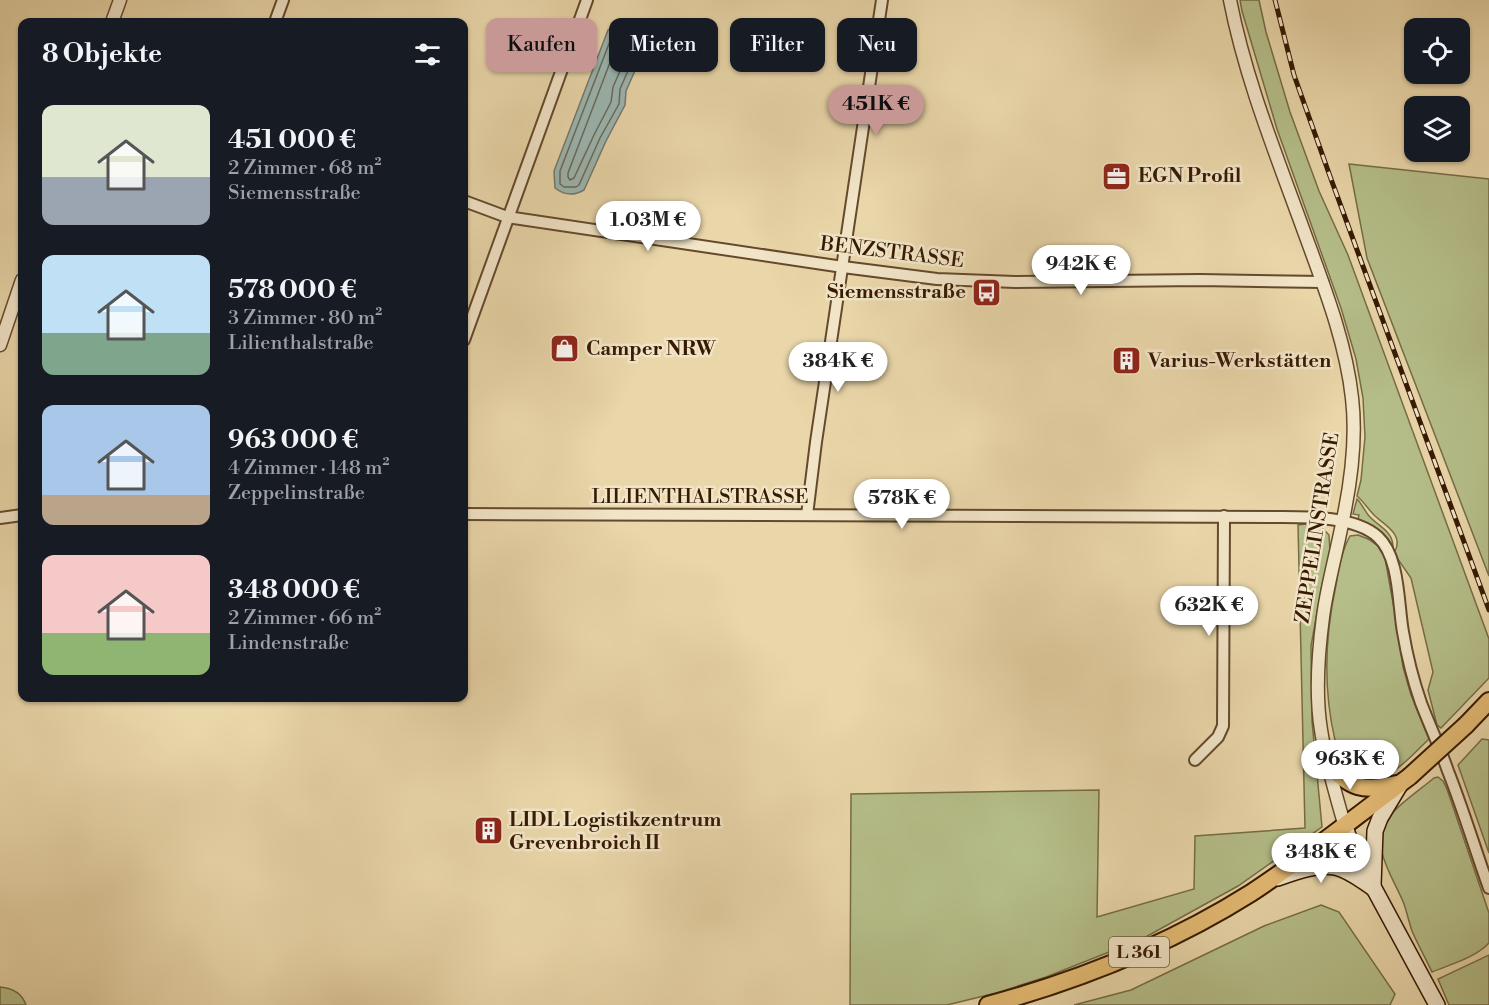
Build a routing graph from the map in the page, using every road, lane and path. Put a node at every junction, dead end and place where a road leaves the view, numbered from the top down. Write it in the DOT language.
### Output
graph roads {
  1 [pos="120,0"];
  2 [pos="283,0"];
  3 [pos="587,0"];
  4 [pos="882,0"];
  5 [pos="1230,0"];
  6 [pos="113,18"];
  7 [pos="276,18"];
  8 [pos="468,202"];
  9 [pos="507,217"];
  10 [pos="843,267"];
  11 [pos="1323,282"];
  12 [pos="18,292"];
  13 [pos="468,329"];
  14 [pos="0,345"];
  15 [pos="0,512"];
  16 [pos="468,514"];
  17 [pos="17,515"];
  18 [pos="807,515"];
  19 [pos="1224,516"];
  20 [pos="0,518"];
  21 [pos="1343,522"];
  22 [pos="1489,701"];
  23 [pos="1195,760"];
  24 [pos="1327,762"];
  25 [pos="1405,780"];
  26 [pos="1344,827"];
  27 [pos="1269,881"];
  28 [pos="1373,888"];
  29 [pos="1489,888"];
  30 [pos="988,1005"];
  31 [pos="1437,1005"];
  1 -- 6 [label="street"];
  2 -- 7 [label="street"];
  3 -- 9 [label="street"];
  4 -- 10 [label="street"];
  5 -- 11 [label="street, ZEPPELINSTRASSE"];
  8 -- 9 [label="street, BENZSTRASSE"];
  9 -- 10 [label="street, BENZSTRASSE"];
  9 -- 13 [label="street"];
  10 -- 11 [label="street, BENZSTRASSE"];
  10 -- 18 [label="street"];
  11 -- 21 [label="street, ZEPPELINSTRASSE"];
  12 -- 14 [label="street"];
  15 -- 17 [label="street"];
  16 -- 18 [label="street, LILIENTHALSTRASSE"];
  17 -- 20 [label="street"];
  18 -- 19 [label="street, LILIENTHALSTRASSE"];
  19 -- 21 [label="street, LILIENTHALSTRASSE"];
  19 -- 23 [label="street"];
  21 -- 24 [label="street, ZEPPELINSTRASSE"];
  21 -- 29 [label="street, LILIENTHALSTRASSE"];
  22 -- 25 [label="main road, L 361, bridge"];
  24 -- 25 [label="main road"];
  24 -- 26 [label="street, ZEPPELINSTRASSE"];
  25 -- 26 [label="main road, L 361"];
  25 -- 28 [label="main road"];
  26 -- 27 [label="main road, L 361"];
  26 -- 28 [label="main road"];
  27 -- 28 [label="main road"];
  27 -- 30 [label="main road, L 361"];
  28 -- 31 [label="main road"];
}
